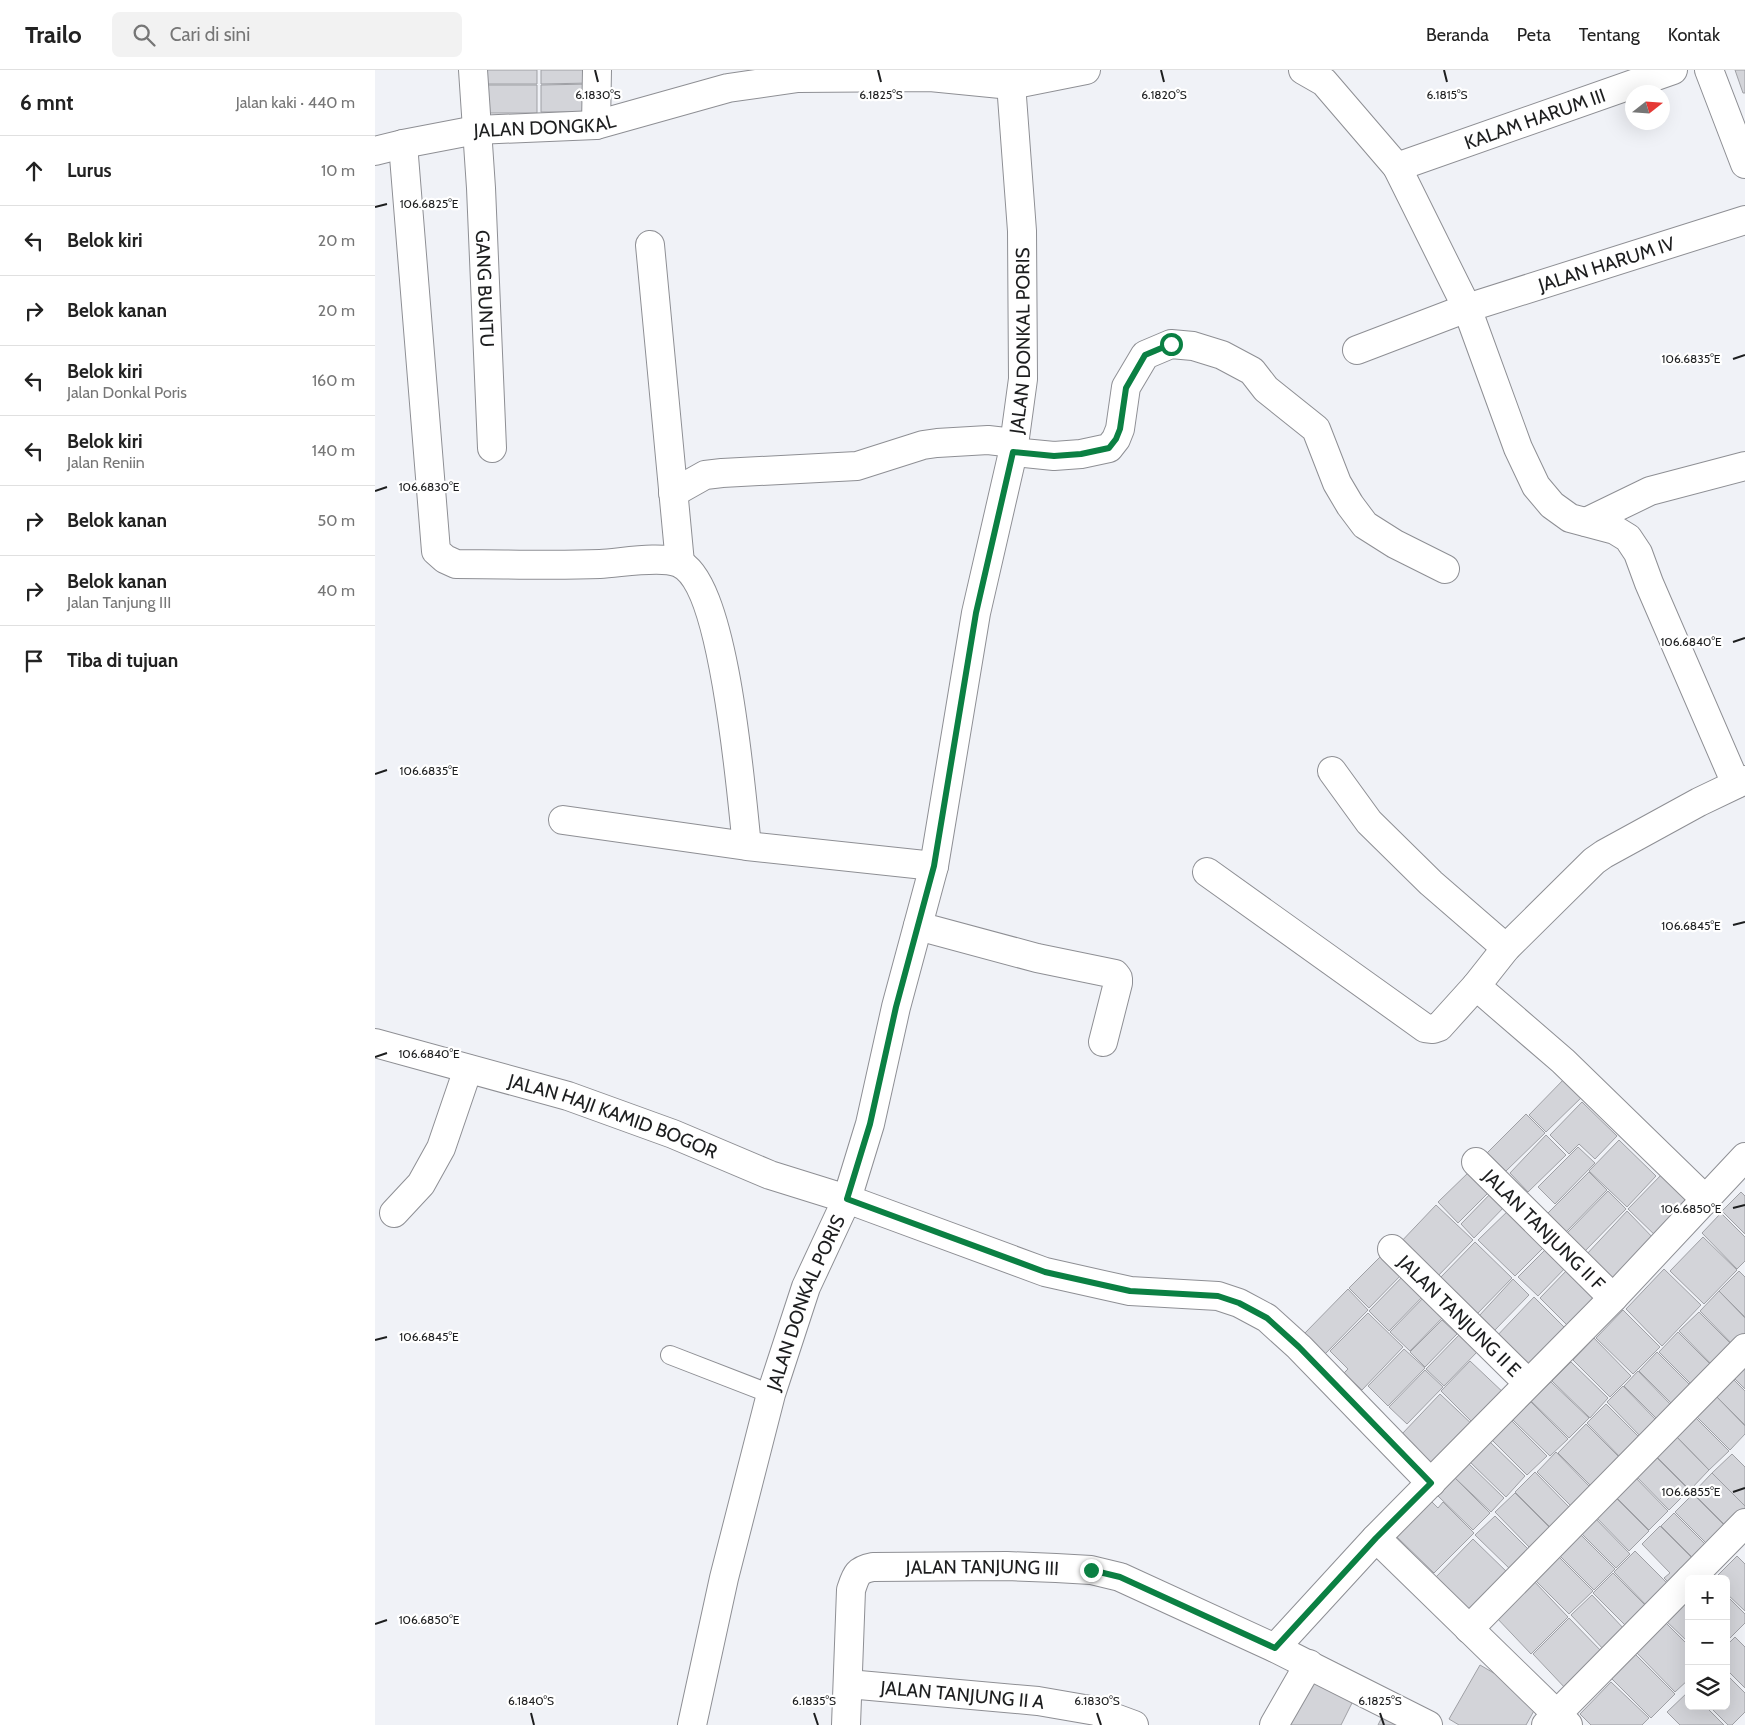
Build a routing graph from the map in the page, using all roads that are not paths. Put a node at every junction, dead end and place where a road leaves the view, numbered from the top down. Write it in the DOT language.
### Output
graph roads {
  1 [pos="473,70"];
  2 [pos="597,70"];
  3 [pos="1086,70"];
  4 [pos="1303,70"];
  5 [pos="1673,70"];
  6 [pos="1709,70"];
  7 [pos="1011,77"];
  8 [pos="596,124"];
  9 [pos="476,130"];
  10 [pos="403,144"];
  11 [pos="375,152"];
  12 [pos="1745,164"];
  13 [pos="1397,167"];
  14 [pos="1745,220"];
  15 [pos="650,245"];
  16 [pos="1467,308"];
  17 [pos="1357,350"];
  18 [pos="492,448"];
  19 [pos="1014,448"];
  20 [pos="1745,466"];
  21 [pos="673,492"];
  22 [pos="1586,522"];
  23 [pos="680,563"];
  24 [pos="1445,569"];
  25 [pos="1332,771"];
  26 [pos="1741,782"];
  27 [pos="563,820"];
  28 [pos="747,846"];
  29 [pos="934,866"];
  30 [pos="1207,872"];
  31 [pos="918,926"];
  32 [pos="1506,948"];
  33 [pos="1476,986"];
  34 [pos="1103,1042"];
  35 [pos="375,1043"];
  36 [pos="467,1069"];
  37 [pos="1745,1157"];
  38 [pos="1476,1162"];
  39 [pos="847,1199"];
  40 [pos="1706,1200"];
  41 [pos="394,1213"];
  42 [pos="1392,1249"];
  43 [pos="1613,1298"];
  44 [pos="1745,1348"];
  45 [pos="670,1355"];
  46 [pos="1529,1383"];
  47 [pos="771,1394"];
  48 [pos="1431,1483"];
  49 [pos="1745,1523"];
  50 [pos="1376,1538"];
  51 [pos="1693,1575"];
  52 [pos="1685,1583"];
  53 [pos="1469,1629"];
  54 [pos="1275,1648"];
  55 [pos="1309,1664"];
  56 [pos="848,1684"];
  57 [pos="1557,1721"];
  58 [pos="692,1725"];
  59 [pos="846,1725"];
  60 [pos="1134,1725"];
  61 [pos="1274,1725"];
  62 [pos="1428,1725"];
  1 -- 9 [label="street, GANG BUNTU"];
  2 -- 8 [label="street"];
  3 -- 7 [label="street, JALAN DONGKAL"];
  4 -- 13 [label="street"];
  5 -- 13 [label="street, KALAM HARUM III"];
  6 -- 12 [label="street"];
  7 -- 8 [label="street, JALAN DONGKAL"];
  7 -- 19 [label="street, JALAN DONKAL PORIS"];
  8 -- 9 [label="street, JALAN DONGKAL"];
  9 -- 10 [label="street, JALAN DONGKAL"];
  9 -- 18 [label="street, GANG BUNTU"];
  10 -- 11 [label="street, JALAN DONGKAL"];
  10 -- 23 [label="street"];
  13 -- 16 [label="street"];
  14 -- 16 [label="street, JALAN HARUM IV"];
  15 -- 21 [label="street"];
  16 -- 17 [label="street, JALAN HARUM IV"];
  16 -- 22 [label="street"];
  19 -- 21 [label="street"];
  19 -- 24 [label="street"];
  19 -- 29 [label="street, JALAN DONKAL PORIS"];
  20 -- 22 [label="street"];
  21 -- 23 [label="street"];
  22 -- 26 [label="street"];
  23 -- 28 [label="street"];
  25 -- 32 [label="street"];
  26 -- 32 [label="street"];
  27 -- 28 [label="street"];
  28 -- 29 [label="street"];
  29 -- 31 [label="street, JALAN DONKAL PORIS"];
  30 -- 33 [label="street"];
  31 -- 34 [label="street"];
  31 -- 39 [label="street, JALAN DONKAL PORIS"];
  32 -- 33 [label="street"];
  33 -- 40 [label="street"];
  35 -- 36 [label="street, JALAN HAJI KAMID BOGOR"];
  36 -- 39 [label="street, JALAN HAJI KAMID BOGOR"];
  36 -- 41 [label="street"];
  37 -- 40 [label="street"];
  38 -- 43 [label="street, JALAN TANJUNG II F"];
  39 -- 47 [label="street, JALAN DONKAL PORIS"];
  39 -- 48 [label="street, JALAN HAJI KAMID BOGOR"];
  40 -- 43 [label="street"];
  42 -- 46 [label="street, JALAN TANJUNG II E"];
  43 -- 46 [label="street"];
  44 -- 53 [label="street"];
  45 -- 47 [label="lane"];
  46 -- 48 [label="street"];
  47 -- 58 [label="street, JALAN DONKAL PORIS"];
  48 -- 50 [label="street"];
  49 -- 51 [label="street"];
  50 -- 53 [label="street"];
  50 -- 54 [label="street"];
  52 -- 57 [label="street"];
  53 -- 57 [label="street"];
  54 -- 55 [label="street"];
  54 -- 56 [label="street, JALAN TANJUNG III"];
  55 -- 61 [label="street"];
  55 -- 62 [label="street"];
  56 -- 59 [label="street, JALAN TANJUNG III"];
  56 -- 60 [label="street, JALAN TANJUNG II A"];
}
